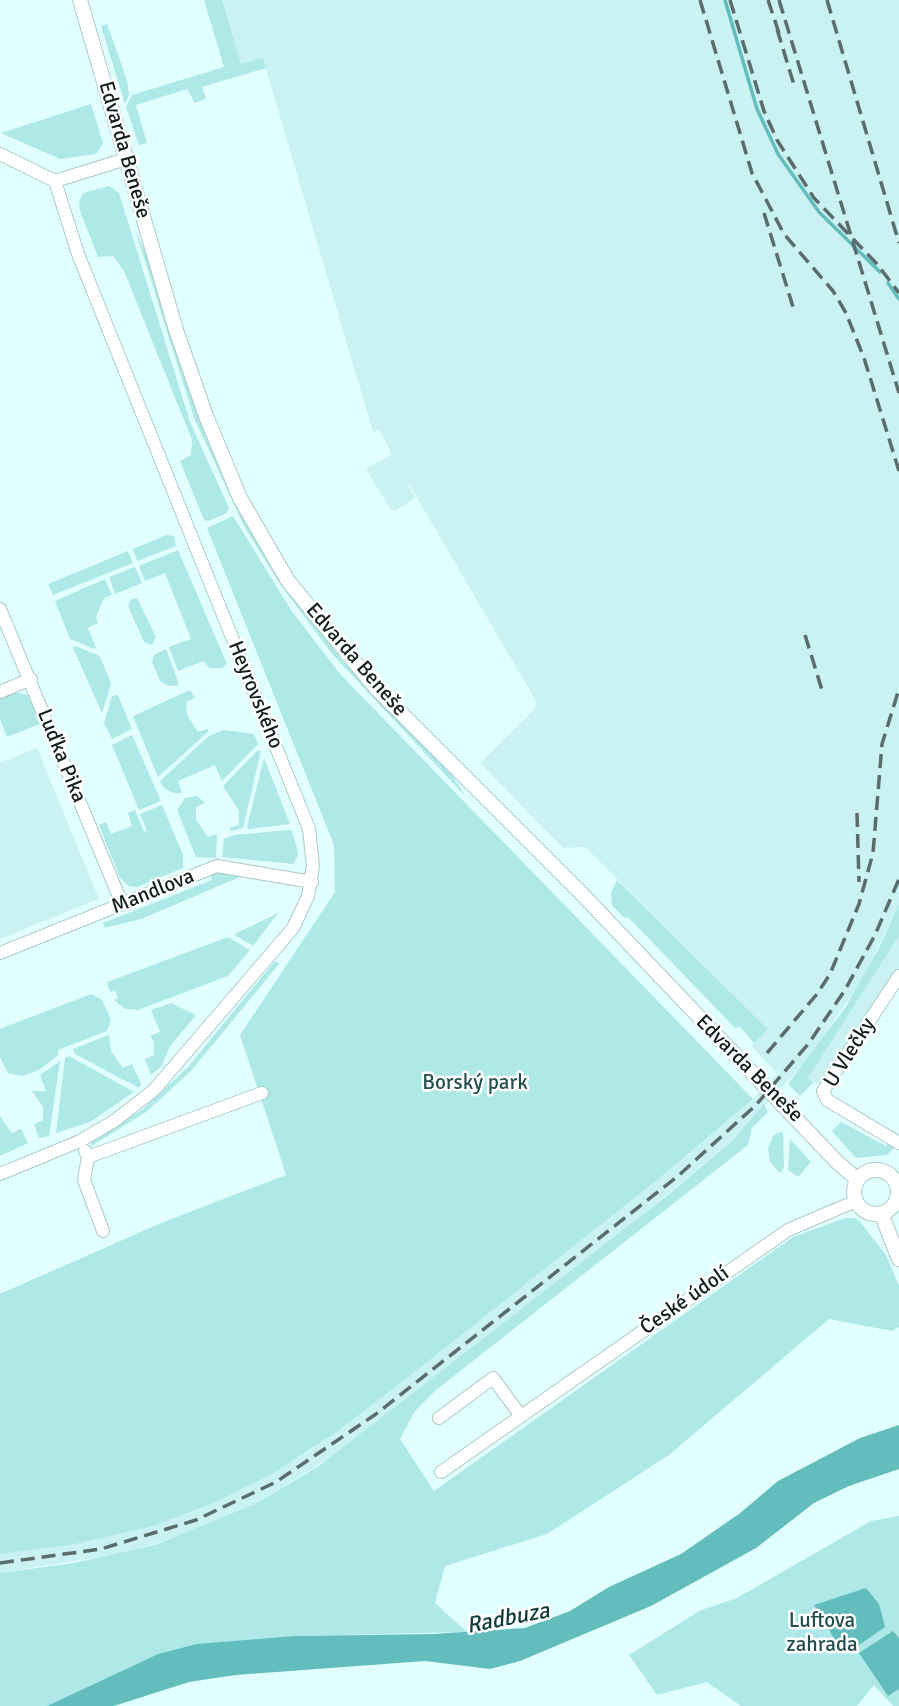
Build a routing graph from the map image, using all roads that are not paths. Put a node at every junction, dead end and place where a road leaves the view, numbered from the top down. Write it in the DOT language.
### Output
graph roads {
  1 [pos="80,0"];
  2 [pos="0,154"];
  3 [pos="126,159"];
  4 [pos="55,181"];
  5 [pos="0,610"];
  6 [pos="31,680"];
  7 [pos="0,692"];
  8 [pos="312,882"];
  9 [pos="122,904"];
  10 [pos="0,953"];
  11 [pos="899,976"];
  12 [pos="894,994"];
  13 [pos="262,1093"];
  14 [pos="80,1141"];
  15 [pos="899,1143"];
  16 [pos="88,1157"];
  17 [pos="0,1174"];
  18 [pos="858,1180"];
  19 [pos="897,1180"];
  20 [pos="856,1201"];
  21 [pos="881,1213"];
  22 [pos="103,1231"];
  23 [pos="899,1259"];
  24 [pos="522,1416"];
  25 [pos="439,1418"];
  26 [pos="441,1472"];
  1 -- 3 [label="street, Edvarda Beneše"];
  2 -- 4 [label="street"];
  3 -- 4 [label="street"];
  3 -- 18 [label="street, Edvarda Beneše"];
  4 -- 8 [label="street, Heyrovského"];
  5 -- 6 [label="street, Luďka Pika"];
  6 -- 7 [label="street"];
  6 -- 9 [label="street, Luďka Pika"];
  8 -- 9 [label="street, Mandlova"];
  8 -- 14 [label="street, Heyrovského"];
  9 -- 10 [label="street, Mandlova"];
  11 -- 12 [label="street, U Vlečky"];
  12 -- 15 [label="street, U Vlečky"];
  13 -- 16 [label="street"];
  14 -- 16 [label="street"];
  14 -- 17 [label="street, Heyrovského"];
  16 -- 22 [label="street"];
  18 -- 19 [label="street"];
  18 -- 20 [label="street"];
  19 -- 21 [label="street"];
  20 -- 21 [label="street"];
  20 -- 24 [label="street, České údolí"];
  21 -- 23 [label="street"];
  24 -- 25 [label="street"];
  24 -- 26 [label="street, České údolí"];
}
